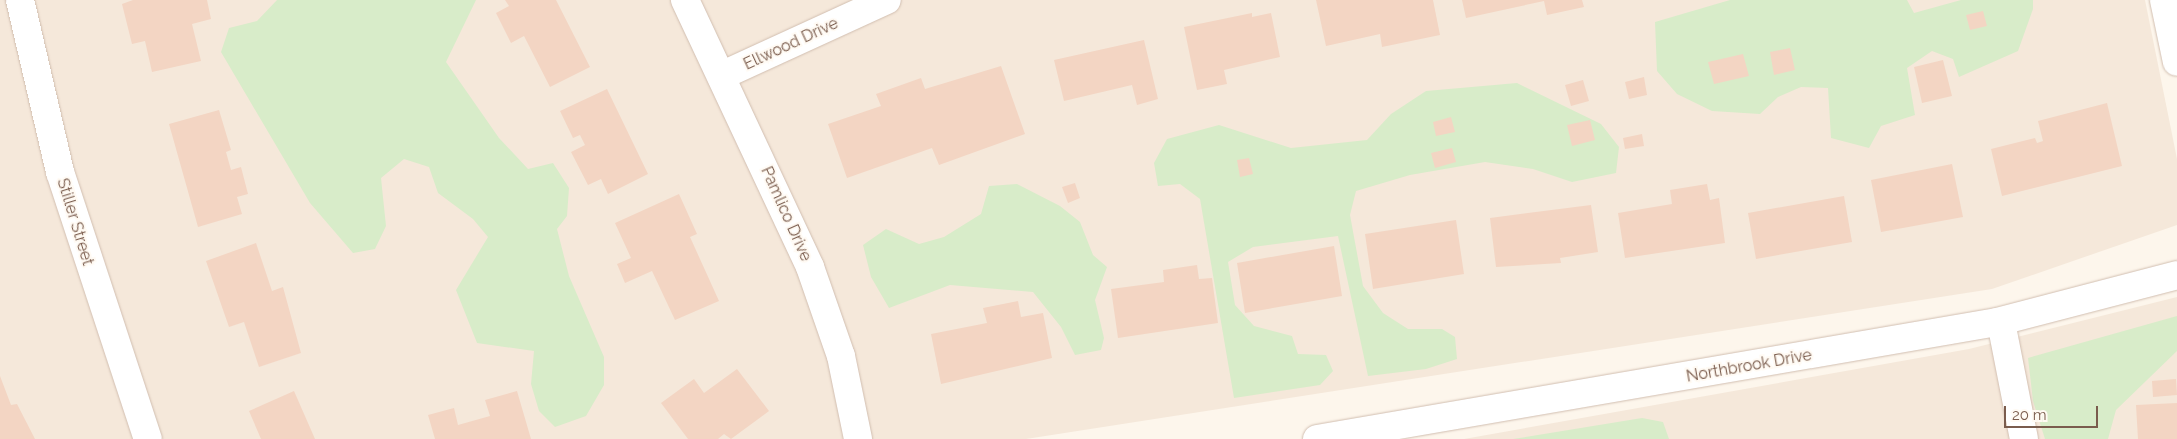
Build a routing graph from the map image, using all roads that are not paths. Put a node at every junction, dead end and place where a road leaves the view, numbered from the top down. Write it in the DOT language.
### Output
graph roads {
  1 [pos="20,0"];
  2 [pos="685,0"];
  3 [pos="887,0"];
  4 [pos="2164,0"];
  5 [pos="2177,62"];
  6 [pos="723,75"];
  7 [pos="2177,275"];
  8 [pos="2001,322"];
  9 [pos="1399,432"];
  10 [pos="148,439"];
  11 [pos="858,439"];
  12 [pos="1317,439"];
  13 [pos="2024,439"];
  1 -- 10 [label="street, Stiller Street"];
  2 -- 6 [label="street, Pamlico Drive"];
  3 -- 6 [label="street, Ellwood Drive"];
  4 -- 5 [label="street"];
  6 -- 11 [label="street, Pamlico Drive"];
  7 -- 8 [label="street, Northbrook Drive"];
  8 -- 9 [label="street, Northbrook Drive"];
  8 -- 13 [label="street"];
  9 -- 12 [label="street, Northbrook Drive"];
}
